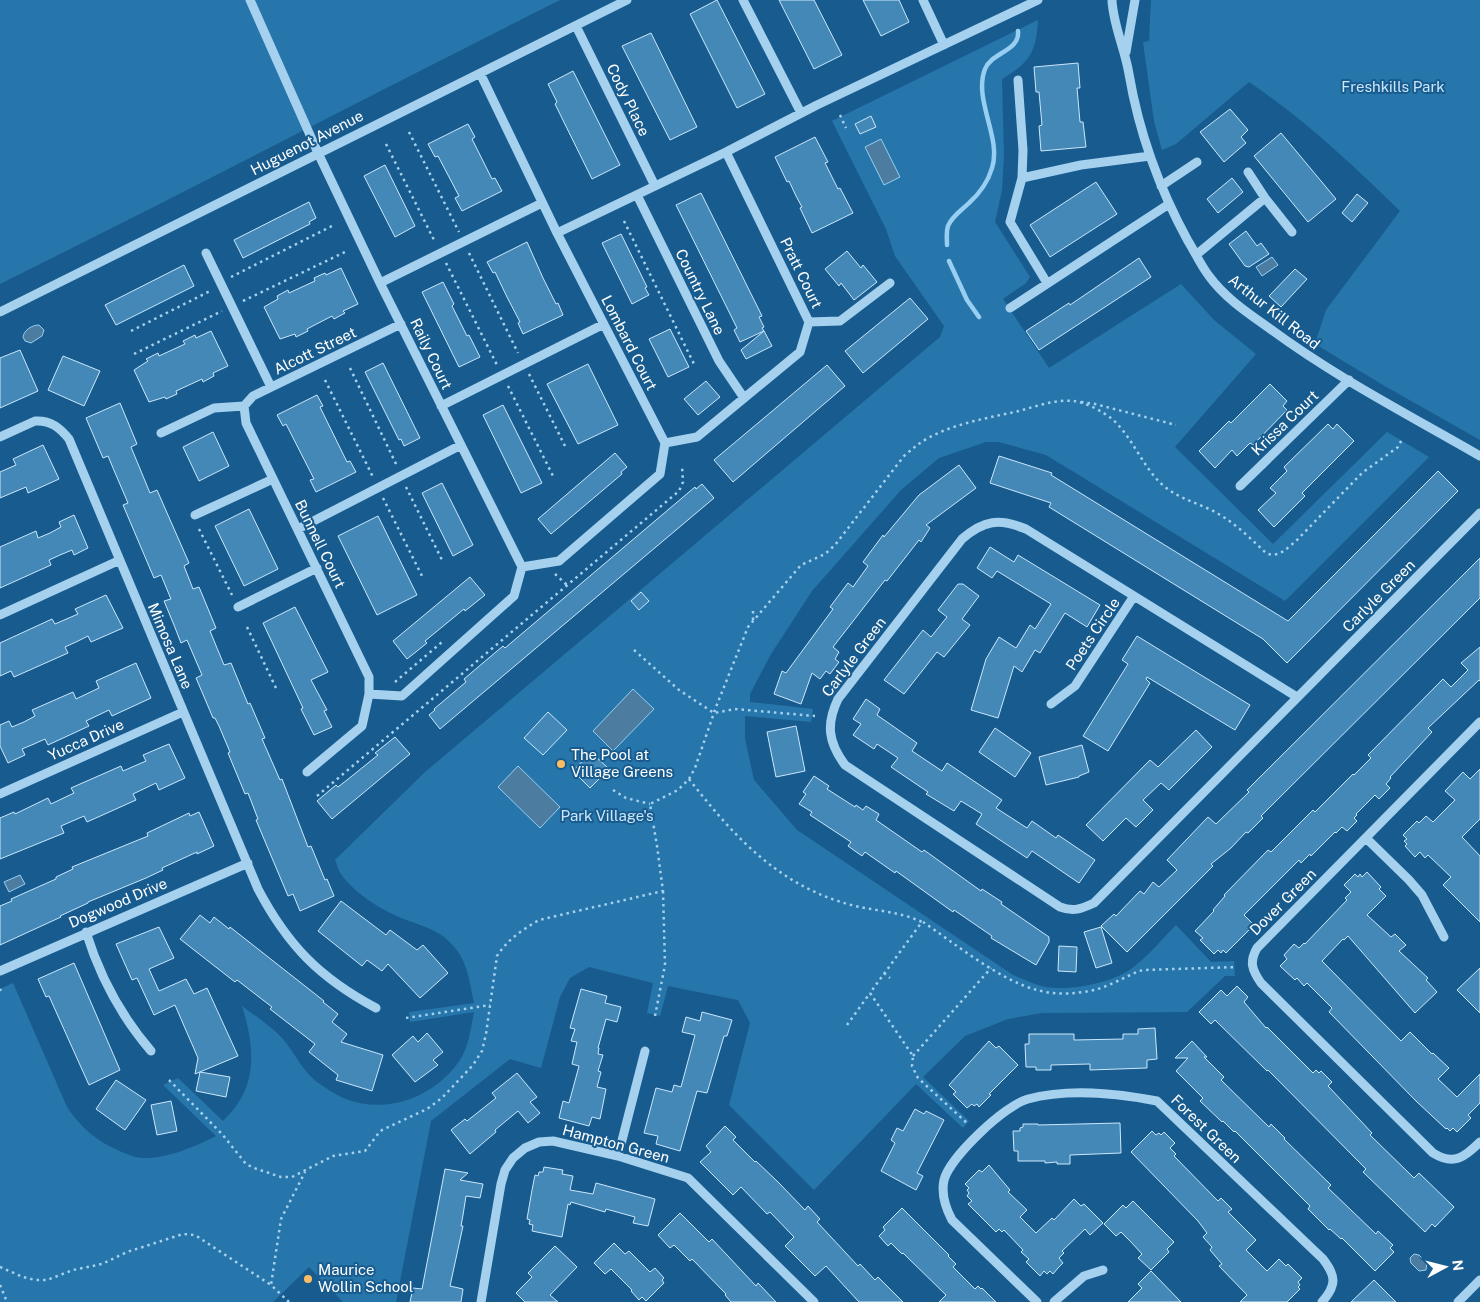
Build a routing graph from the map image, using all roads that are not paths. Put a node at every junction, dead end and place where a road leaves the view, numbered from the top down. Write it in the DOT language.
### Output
graph roads {
  1 [pos="250,0"];
  2 [pos="627,0"];
  3 [pos="744,0"];
  4 [pos="923,0"];
  5 [pos="1038,0"];
  6 [pos="1112,0"];
  7 [pos="1135,0"];
  8 [pos="576,26"];
  9 [pos="944,45"];
  10 [pos="1126,55"];
  11 [pos="480,73"];
  12 [pos="1018,80"];
  13 [pos="801,113"];
  14 [pos="318,152"];
  15 [pos="726,152"];
  16 [pos="1150,156"];
  17 [pos="1197,162"];
  18 [pos="1248,172"];
  19 [pos="1022,178"];
  20 [pos="655,186"];
  21 [pos="1161,186"];
  22 [pos="636,195"];
  23 [pos="1265,198"];
  24 [pos="542,203"];
  25 [pos="1169,204"];
  26 [pos="1292,232"];
  27 [pos="557,233"];
  28 [pos="206,253"];
  29 [pos="1196,255"];
  30 [pos="380,283"];
  31 [pos="890,283"];
  32 [pos="1047,284"];
  33 [pos="1010,308"];
  34 [pos="0,312"];
  35 [pos="809,322"];
  36 [pos="400,324"];
  37 [pos="604,324"];
  38 [pos="1349,380"];
  39 [pos="271,387"];
  40 [pos="744,398"];
  41 [pos="244,406"];
  42 [pos="441,406"];
  43 [pos="161,433"];
  44 [pos="0,437"];
  45 [pos="665,443"];
  46 [pos="461,445"];
  47 [pos="1480,456"];
  48 [pos="273,479"];
  49 [pos="1240,486"];
  50 [pos="1480,514"];
  51 [pos="195,515"];
  52 [pos="298,529"];
  53 [pos="120,560"];
  54 [pos="522,567"];
  55 [pos="317,568"];
  56 [pos="1134,596"];
  57 [pos="238,607"];
  58 [pos="0,615"];
  59 [pos="369,694"];
  60 [pos="1297,697"];
  61 [pos="1050,704"];
  62 [pos="183,712"];
  63 [pos="1480,722"];
  64 [pos="308,772"];
  65 [pos="0,794"];
  66 [pos="1366,838"];
  67 [pos="248,863"];
  68 [pos="86,932"];
  69 [pos="1444,936"];
  70 [pos="0,971"];
  71 [pos="376,1008"];
  72 [pos="151,1051"];
  73 [pos="645,1051"];
  74 [pos="1480,1142"];
  75 [pos="618,1156"];
  76 [pos="1102,1270"];
  77 [pos="1480,1280"];
  78 [pos="481,1302"];
  79 [pos="814,1302"];
  80 [pos="1037,1302"];
  81 [pos="1054,1302"];
  82 [pos="1322,1302"];
  83 [pos="1458,1302"];
  1 -- 14 [label="street, Raily Court"];
  2 -- 8 [label="street, Huguenot Avenue"];
  3 -- 13 [label="street"];
  4 -- 9 [label="street"];
  5 -- 9 [label="street"];
  6 -- 10 [label="street"];
  7 -- 10 [label="street"];
  8 -- 11 [label="street, Huguenot Avenue"];
  8 -- 20 [label="street, Cody Place"];
  9 -- 13 [label="street"];
  10 -- 16 [label="street, Arthur Kill Road"];
  11 -- 14 [label="street, Huguenot Avenue"];
  11 -- 24 [label="street, Lombard Court"];
  12 -- 19 [label="street"];
  13 -- 15 [label="street"];
  14 -- 30 [label="street, Raily Court"];
  14 -- 34 [label="street, Huguenot Avenue"];
  15 -- 20 [label="street"];
  15 -- 35 [label="street, Pratt Court"];
  16 -- 19 [label="street"];
  16 -- 21 [label="street, Arthur Kill Road"];
  17 -- 21 [label="street"];
  18 -- 23 [label="street"];
  19 -- 32 [label="street"];
  20 -- 22 [label="street"];
  21 -- 25 [label="street, Arthur Kill Road"];
  22 -- 27 [label="street"];
  22 -- 40 [label="street, Country Lane"];
  23 -- 26 [label="street"];
  23 -- 29 [label="street"];
  24 -- 27 [label="street, Lombard Court"];
  24 -- 30 [label="street"];
  25 -- 29 [label="street, Arthur Kill Road"];
  25 -- 32 [label="street"];
  27 -- 37 [label="street, Lombard Court"];
  28 -- 39 [label="street"];
  29 -- 38 [label="street, Arthur Kill Road"];
  30 -- 36 [label="street, Raily Court"];
  31 -- 35 [label="street, Pratt Court"];
  32 -- 33 [label="street"];
  35 -- 40 [label="street"];
  36 -- 39 [label="street, Alcott Street"];
  36 -- 42 [label="street, Raily Court"];
  37 -- 42 [label="street"];
  37 -- 45 [label="street, Lombard Court"];
  38 -- 47 [label="street, Arthur Kill Road"];
  38 -- 49 [label="street, Krissa Court"];
  39 -- 41 [label="street, Alcott Street"];
  40 -- 45 [label="street"];
  41 -- 43 [label="street"];
  41 -- 48 [label="street, Bunnell Court"];
  42 -- 46 [label="street, Raily Court"];
  44 -- 53 [label="street, Mimosa Lane"];
  45 -- 54 [label="street"];
  46 -- 52 [label="street"];
  46 -- 54 [label="street, Raily Court"];
  48 -- 51 [label="street"];
  48 -- 52 [label="street, Bunnell Court"];
  50 -- 60 [label="street, Carlyle Green"];
  52 -- 55 [label="street, Bunnell Court"];
  53 -- 58 [label="street"];
  53 -- 62 [label="street, Mimosa Lane"];
  54 -- 59 [label="street"];
  55 -- 57 [label="street"];
  55 -- 59 [label="street, Bunnell Court"];
  56 -- 60 [label="street, Carlyle Green"];
  56 -- 60 [label="street, Carlyle Green"];
  56 -- 61 [label="street, Poets Circle"];
  59 -- 64 [label="street, Bunnell Court"];
  62 -- 65 [label="street, Yucca Drive"];
  62 -- 67 [label="street, Mimosa Lane"];
  63 -- 66 [label="street, Dover Green"];
  66 -- 69 [label="street"];
  66 -- 74 [label="street, Dover Green"];
  67 -- 68 [label="street, Dogwood Drive"];
  67 -- 71 [label="street, Mimosa Lane"];
  68 -- 70 [label="street, Dogwood Drive"];
  68 -- 72 [label="street"];
  73 -- 75 [label="street"];
  75 -- 78 [label="street, Hampton Green"];
  75 -- 79 [label="street, Hampton Green"];
  76 -- 81 [label="street"];
  77 -- 83 [label="street"];
  80 -- 82 [label="street, Forest Green"];
}
